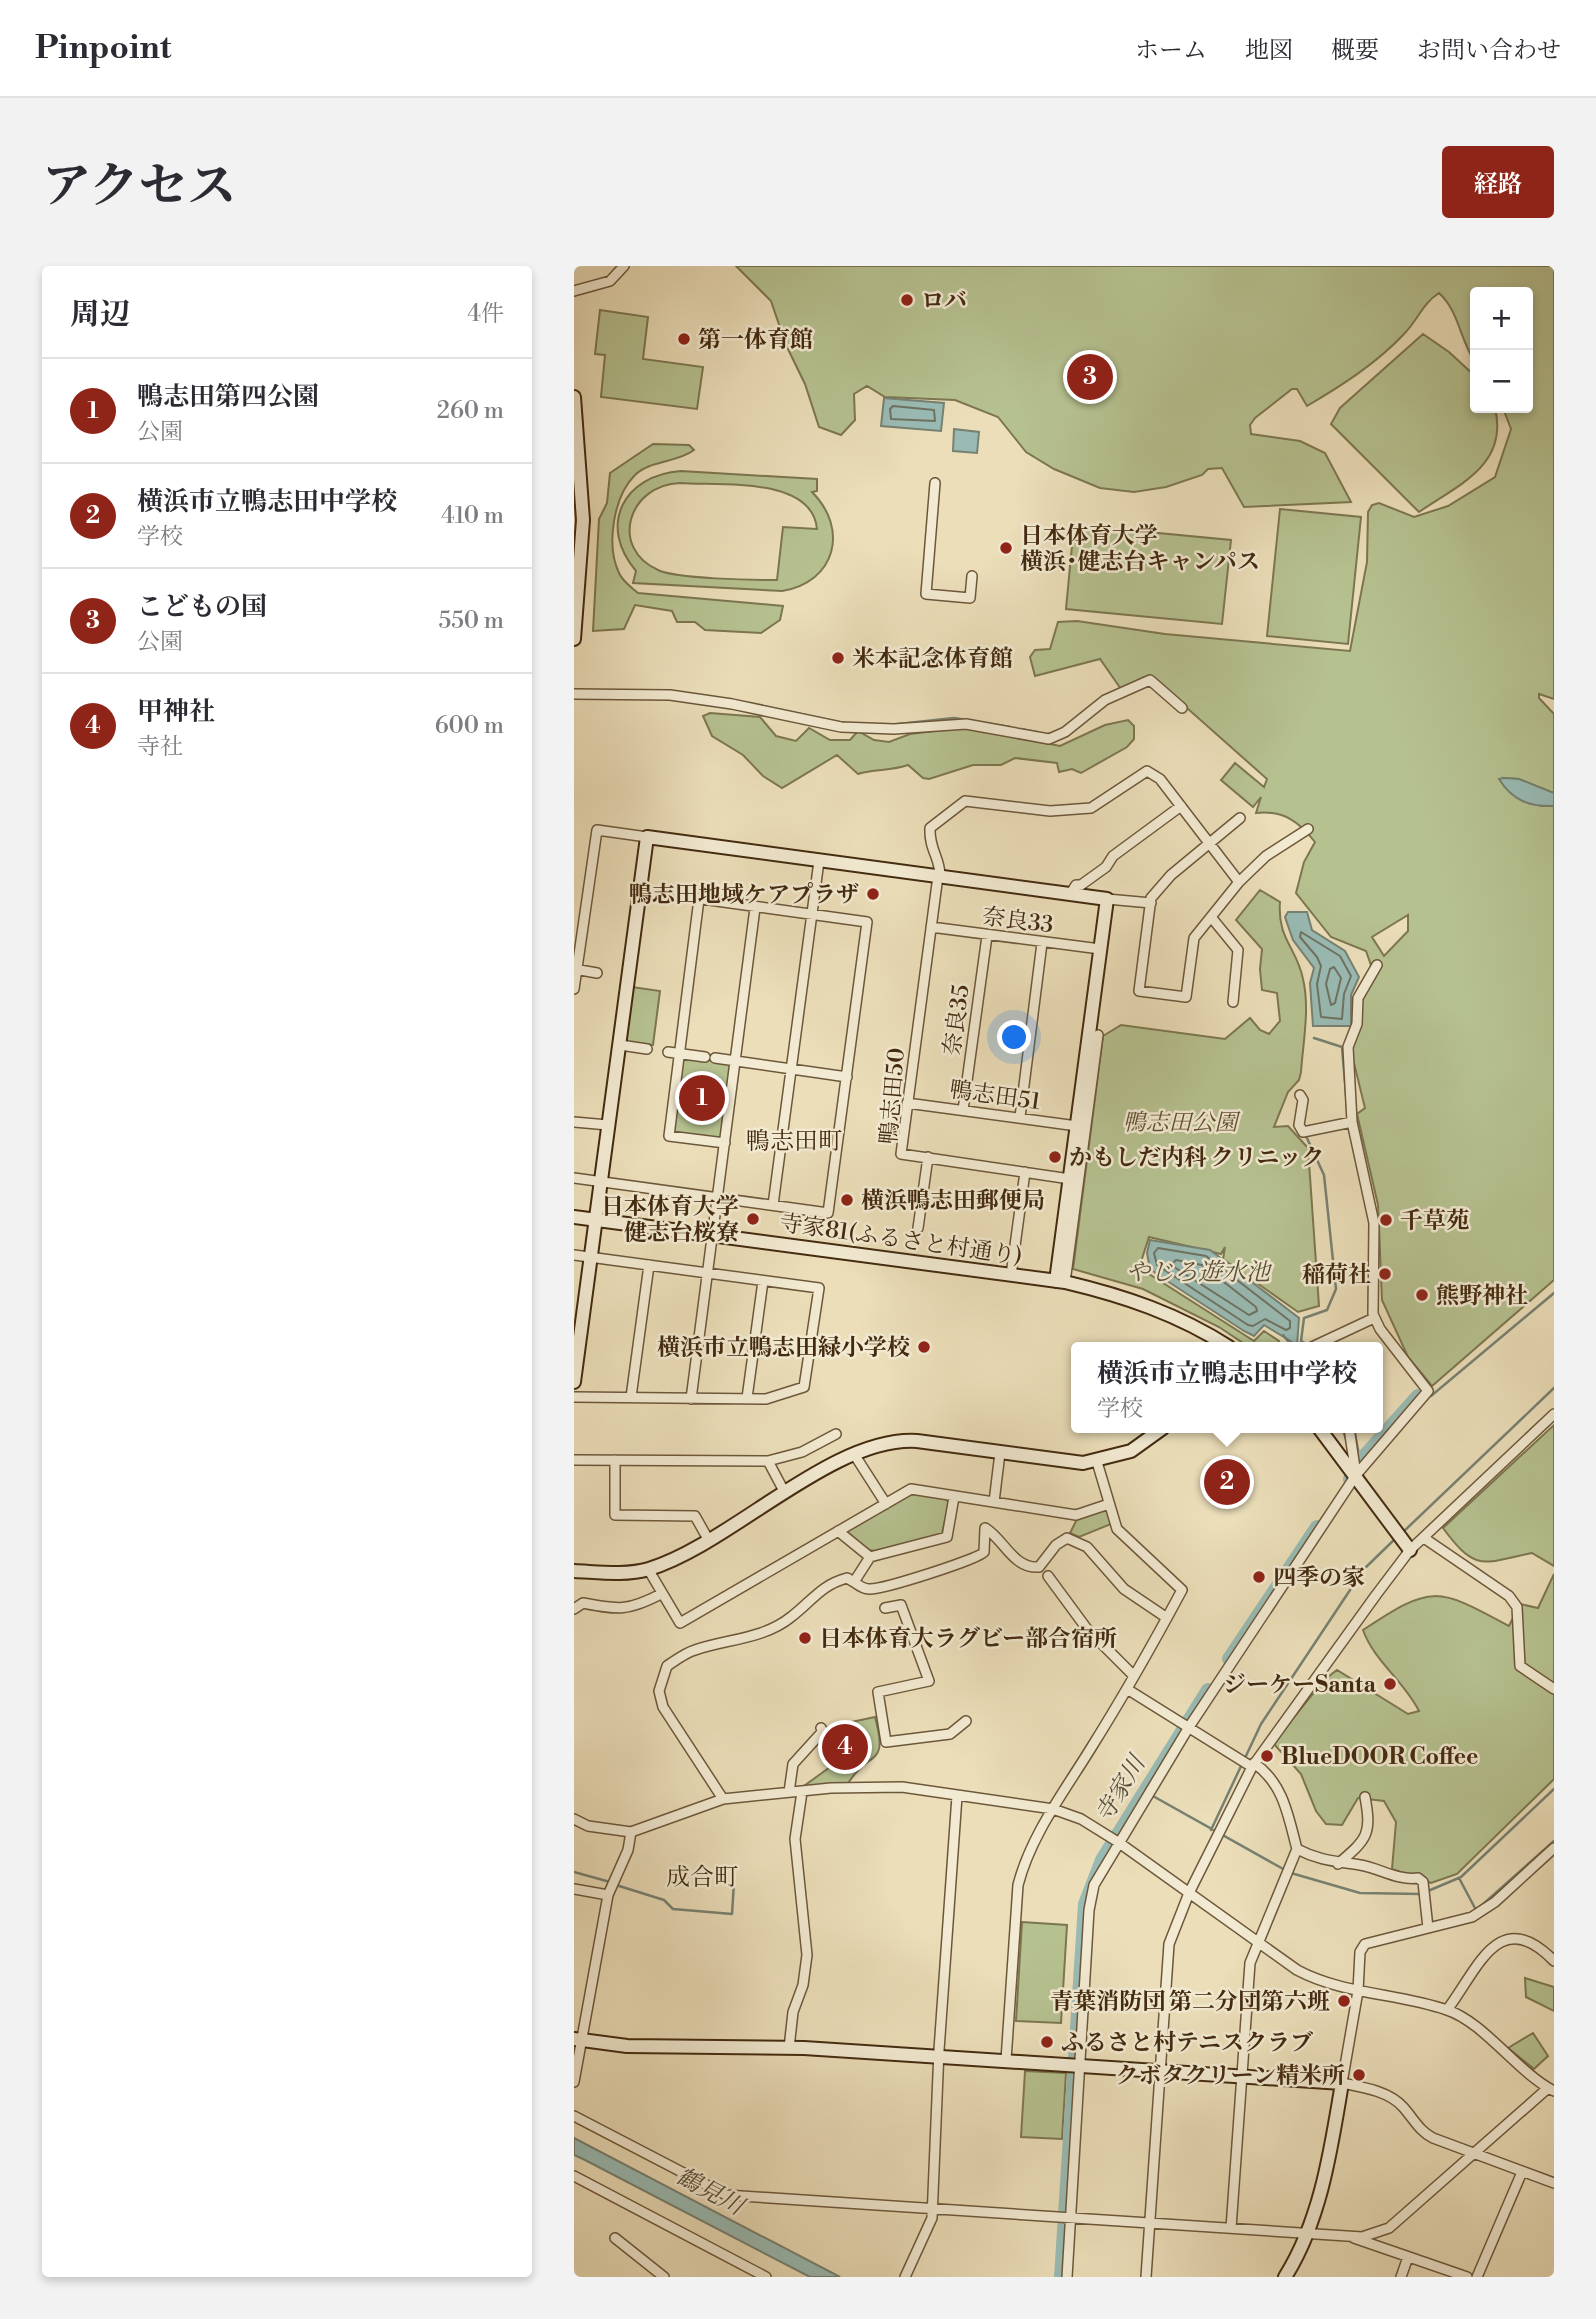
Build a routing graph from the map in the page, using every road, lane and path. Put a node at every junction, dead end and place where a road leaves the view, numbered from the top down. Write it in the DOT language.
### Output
graph roads {
  1 [pos="624,266"];
  2 [pos="574,291"];
  3 [pos="574,397"];
  4 [pos="935,483"];
  5 [pos="972,576"];
  6 [pos="574,639"];
  7 [pos="574,694"];
  8 [pos="1182,708"];
  9 [pos="1181,806"];
  10 [pos="1240,818"];
  11 [pos="1308,829"];
  12 [pos="647,837"];
  13 [pos="1210,844"];
  14 [pos="819,861"];
  15 [pos="939,876"];
  16 [pos="1239,883"];
  17 [pos="639,891"];
  18 [pos="1071,893"];
  19 [pos="668,894"];
  20 [pos="688,897"];
  21 [pos="699,899"];
  22 [pos="1107,899"];
  23 [pos="1151,902"];
  24 [pos="755,908"];
  25 [pos="812,915"];
  26 [pos="1211,917"];
  27 [pos="931,927"];
  28 [pos="987,936"];
  29 [pos="1042,943"];
  30 [pos="1100,950"];
  31 [pos="1377,965"];
  32 [pos="575,969"];
  33 [pos="597,973"];
  34 [pos="574,989"];
  35 [pos="1233,1002"];
  36 [pos="1098,1035"];
  37 [pos="620,1045"];
  38 [pos="647,1049"];
  39 [pos="668,1052"];
  40 [pos="679,1053"];
  41 [pos="736,1061"];
  42 [pos="792,1069"];
  43 [pos="847,1077"];
  44 [pos="1300,1095"];
  45 [pos="907,1103"];
  46 [pos="963,1110"];
  47 [pos="1020,1117"];
  48 [pos="574,1122"];
  49 [pos="1352,1122"];
  50 [pos="608,1125"];
  51 [pos="1077,1126"];
  52 [pos="725,1143"];
  53 [pos="928,1157"];
  54 [pos="1025,1172"];
  55 [pos="574,1178"];
  56 [pos="1070,1179"];
  57 [pos="600,1182"];
  58 [pos="717,1198"];
  59 [pos="773,1205"];
  60 [pos="574,1217"];
  61 [pos="595,1220"];
  62 [pos="918,1228"];
  63 [pos="712,1235"];
  64 [pos="574,1255"];
  65 [pos="591,1257"];
  66 [pos="649,1265"];
  67 [pos="707,1272"];
  68 [pos="1011,1275"];
  69 [pos="1061,1278"];
  70 [pos="763,1281"];
  71 [pos="1374,1318"];
  72 [pos="1222,1342"];
  73 [pos="1323,1342"];
  74 [pos="574,1382"];
  75 [pos="574,1397"];
  76 [pos="631,1397"];
  77 [pos="747,1398"];
  78 [pos="691,1399"];
  79 [pos="1554,1414"];
  80 [pos="1156,1433"];
  81 [pos="1323,1433"];
  82 [pos="1350,1433"];
  83 [pos="836,1434"];
  84 [pos="1000,1453"];
  85 [pos="854,1454"];
  86 [pos="574,1460"];
  87 [pos="615,1461"];
  88 [pos="768,1461"];
  89 [pos="1097,1462"];
  90 [pos="1356,1475"];
  91 [pos="785,1493"];
  92 [pos="954,1497"];
  93 [pos="994,1502"];
  94 [pos="886,1504"];
  95 [pos="1109,1504"];
  96 [pos="838,1531"];
  97 [pos="1424,1538"];
  98 [pos="708,1539"];
  99 [pos="1410,1550"];
  100 [pos="870,1557"];
  101 [pos="648,1569"];
  102 [pos="574,1571"];
  103 [pos="1048,1576"];
  104 [pos="854,1582"];
  105 [pos="661,1594"];
  106 [pos="885,1608"];
  107 [pos="574,1609"];
  108 [pos="1167,1618"];
  109 [pos="1134,1676"];
  110 [pos="1127,1689"];
  111 [pos="1554,1689"];
  112 [pos="966,1721"];
  113 [pos="1189,1727"];
  114 [pos="821,1728"];
  115 [pos="1253,1765"];
  116 [pos="789,1792"];
  117 [pos="802,1792"];
  118 [pos="957,1796"];
  119 [pos="1365,1797"];
  120 [pos="723,1799"];
  121 [pos="1054,1809"];
  122 [pos="574,1819"];
  123 [pos="631,1832"];
  124 [pos="1118,1842"];
  125 [pos="1554,1848"];
  126 [pos="1297,1849"];
  127 [pos="1338,1864"];
  128 [pos="574,1889"];
  129 [pos="1189,1893"];
  130 [pos="608,1895"];
  131 [pos="1428,1928"];
  132 [pos="1256,1942"];
  133 [pos="1554,1961"];
  134 [pos="1358,1991"];
  135 [pos="1447,2010"];
  136 [pos="578,2039"];
  137 [pos="789,2048"];
  138 [pos="939,2056"];
  139 [pos="1006,2060"];
  140 [pos="1076,2066"];
  141 [pos="1160,2071"];
  142 [pos="1241,2077"];
  143 [pos="574,2082"];
  144 [pos="1342,2083"];
  145 [pos="1551,2089"];
  146 [pos="574,2116"];
  147 [pos="1473,2154"];
  148 [pos="1521,2172"];
  149 [pos="574,2176"];
  150 [pos="1554,2183"];
  151 [pos="933,2209"];
  152 [pos="1066,2218"];
  153 [pos="1150,2223"];
  154 [pos="1231,2228"];
  155 [pos="1309,2234"];
  156 [pos="1349,2236"];
  157 [pos="615,2238"];
  158 [pos="1408,2257"];
  159 [pos="664,2277"];
  160 [pos="766,2277"];
  161 [pos="905,2277"];
  162 [pos="1067,2277"];
  163 [pos="1146,2277"];
  164 [pos="1285,2277"];
  165 [pos="1401,2277"];
  166 [pos="1467,2277"];
  167 [pos="1477,2277"];
  1 -- 2 [label="street"];
  3 -- 6 [label="street"];
  4 -- 5 [label="street"];
  7 -- 8 [label="street"];
  9 -- 13 [label="street"];
  9 -- 15 [label="street"];
  9 -- 18 [label="street"];
  10 -- 13 [label="street"];
  11 -- 16 [label="street"];
  12 -- 14 [label="street"];
  12 -- 17 [label="street"];
  12 -- 32 [label="street"];
  13 -- 16 [label="street"];
  13 -- 23 [label="street"];
  14 -- 15 [label="street"];
  14 -- 25 [label="street"];
  15 -- 18 [label="street"];
  15 -- 27 [label="street, 鴨志田50"];
  16 -- 26 [label="street"];
  17 -- 19 [label="street"];
  17 -- 37 [label="street"];
  18 -- 22 [label="street"];
  20 -- 21 [label="street"];
  21 -- 24 [label="street"];
  21 -- 40 [label="street"];
  22 -- 23 [label="street"];
  22 -- 30 [label="street"];
  23 -- 26 [label="street"];
  24 -- 25 [label="street"];
  24 -- 41 [label="street"];
  25 -- 42 [label="street"];
  25 -- 43 [label="street"];
  26 -- 35 [label="street"];
  27 -- 28 [label="street, 奈良33"];
  27 -- 45 [label="street, 鴨志田50"];
  28 -- 29 [label="street, 奈良33"];
  28 -- 46 [label="street, 奈良35"];
  29 -- 30 [label="street, 奈良33"];
  29 -- 47 [label="street"];
  30 -- 51 [label="street"];
  31 -- 49 [label="street"];
  32 -- 33 [label="street"];
  32 -- 34 [label="street"];
  36 -- 69 [label="street"];
  37 -- 38 [label="street"];
  37 -- 50 [label="street"];
  39 -- 40 [label="street"];
  40 -- 41 [label="street"];
  40 -- 52 [label="street"];
  41 -- 42 [label="street"];
  41 -- 52 [label="street"];
  42 -- 43 [label="street"];
  42 -- 59 [label="street"];
  43 -- 59 [label="street"];
  44 -- 49 [label="street"];
  45 -- 46 [label="street, 鴨志田51"];
  45 -- 53 [label="street, 鴨志田50"];
  46 -- 47 [label="street, 鴨志田51"];
  47 -- 51 [label="street, 鴨志田51"];
  48 -- 50 [label="street"];
  49 -- 71 [label="street"];
  50 -- 57 [label="street"];
  51 -- 56 [label="street"];
  52 -- 58 [label="street"];
  53 -- 54 [label="street, 鴨志田50"];
  53 -- 62 [label="street"];
  54 -- 56 [label="street, 鴨志田50"];
  54 -- 68 [label="street"];
  55 -- 57 [label="street"];
  56 -- 69 [label="street"];
  57 -- 58 [label="street"];
  57 -- 61 [label="street"];
  58 -- 59 [label="street"];
  58 -- 63 [label="street"];
  60 -- 61 [label="street, 寺家81(ふるさと村通り)"];
  61 -- 63 [label="street, 寺家81(ふるさと村通り)"];
  61 -- 65 [label="street"];
  63 -- 67 [label="street"];
  63 -- 68 [label="street, 寺家81(ふるさと村通り)"];
  64 -- 65 [label="street"];
  65 -- 66 [label="street"];
  65 -- 74 [label="street"];
  66 -- 67 [label="street"];
  66 -- 76 [label="street"];
  67 -- 70 [label="street"];
  67 -- 78 [label="street"];
  68 -- 69 [label="street, 寺家81(ふるさと村通り)"];
  69 -- 72 [label="street, 寺家81(ふるさと村通り)"];
  70 -- 77 [label="street"];
  70 -- 77 [label="street"];
  71 -- 73 [label="street"];
  71 -- 90 [label="street"];
  75 -- 76 [label="street"];
  76 -- 78 [label="street"];
  77 -- 78 [label="street"];
  79 -- 97 [label="street"];
  80 -- 89 [label="street"];
  81 -- 90 [label="street"];
  82 -- 90 [label="street"];
  83 -- 88 [label="street"];
  84 -- 85 [label="street"];
  84 -- 89 [label="street"];
  84 -- 93 [label="street"];
  85 -- 91 [label="street"];
  85 -- 94 [label="street"];
  86 -- 87 [label="street"];
  87 -- 88 [label="street"];
  87 -- 98 [label="street"];
  88 -- 91 [label="street"];
  89 -- 95 [label="street"];
  90 -- 99 [label="street"];
  90 -- 113 [label="street"];
  91 -- 98 [label="street"];
  92 -- 93 [label="street"];
  92 -- 94 [label="street"];
  92 -- 100 [label="street"];
  93 -- 95 [label="street"];
  94 -- 96 [label="street"];
  95 -- 108 [label="street"];
  96 -- 100 [label="street"];
  96 -- 105 [label="street"];
  97 -- 99 [label="street"];
  97 -- 111 [label="street"];
  98 -- 101 [label="street"];
  99 -- 115 [label="street"];
  100 -- 104 [label="street"];
  101 -- 102 [label="street"];
  101 -- 105 [label="street"];
  103 -- 109 [label="street"];
  104 -- 108 [label="street"];
  104 -- 120 [label="street"];
  105 -- 107 [label="street"];
  106 -- 112 [label="street"];
  108 -- 109 [label="street"];
  109 -- 110 [label="street"];
  110 -- 113 [label="street"];
  110 -- 121 [label="street"];
  113 -- 115 [label="street"];
  113 -- 124 [label="street"];
  114 -- 116 [label="street"];
  115 -- 126 [label="street"];
  115 -- 129 [label="street"];
  116 -- 117 [label="street"];
  116 -- 120 [label="street"];
  117 -- 118 [label="street"];
  117 -- 137 [label="street"];
  118 -- 121 [label="street"];
  118 -- 138 [label="street"];
  119 -- 127 [label="street"];
  120 -- 123 [label="street"];
  121 -- 124 [label="street"];
  121 -- 139 [label="street"];
  122 -- 123 [label="street"];
  123 -- 130 [label="street"];
  124 -- 129 [label="street"];
  124 -- 140 [label="street"];
  125 -- 131 [label="street"];
  126 -- 127 [label="street"];
  126 -- 132 [label="street"];
  127 -- 131 [label="street"];
  128 -- 130 [label="street"];
  129 -- 132 [label="street"];
  129 -- 141 [label="street"];
  130 -- 136 [label="street"];
  131 -- 134 [label="street"];
  132 -- 134 [label="street"];
  132 -- 142 [label="street"];
  133 -- 135 [label="street"];
  134 -- 135 [label="street"];
  134 -- 144 [label="street"];
  135 -- 145 [label="street"];
  136 -- 137 [label="street"];
  136 -- 143 [label="street"];
  137 -- 138 [label="street"];
  138 -- 139 [label="street"];
  138 -- 151 [label="street"];
  139 -- 140 [label="street"];
  140 -- 141 [label="street"];
  140 -- 152 [label="street"];
  141 -- 142 [label="street"];
  141 -- 153 [label="street"];
  142 -- 144 [label="street"];
  142 -- 154 [label="street"];
  144 -- 147 [label="street"];
  144 -- 155 [label="street"];
  145 -- 147 [label="street"];
  146 -- 151 [label="street"];
  147 -- 148 [label="street"];
  147 -- 156 [label="street"];
  148 -- 150 [label="street"];
  148 -- 167 [label="street"];
  149 -- 160 [label="street"];
  151 -- 152 [label="street"];
  151 -- 161 [label="street"];
  152 -- 153 [label="street"];
  152 -- 162 [label="street"];
  153 -- 154 [label="street"];
  153 -- 163 [label="street"];
  154 -- 155 [label="street"];
  155 -- 156 [label="street"];
  155 -- 164 [label="street"];
  156 -- 158 [label="street"];
  157 -- 159 [label="street"];
  158 -- 165 [label="street"];
  158 -- 166 [label="street"];
}
